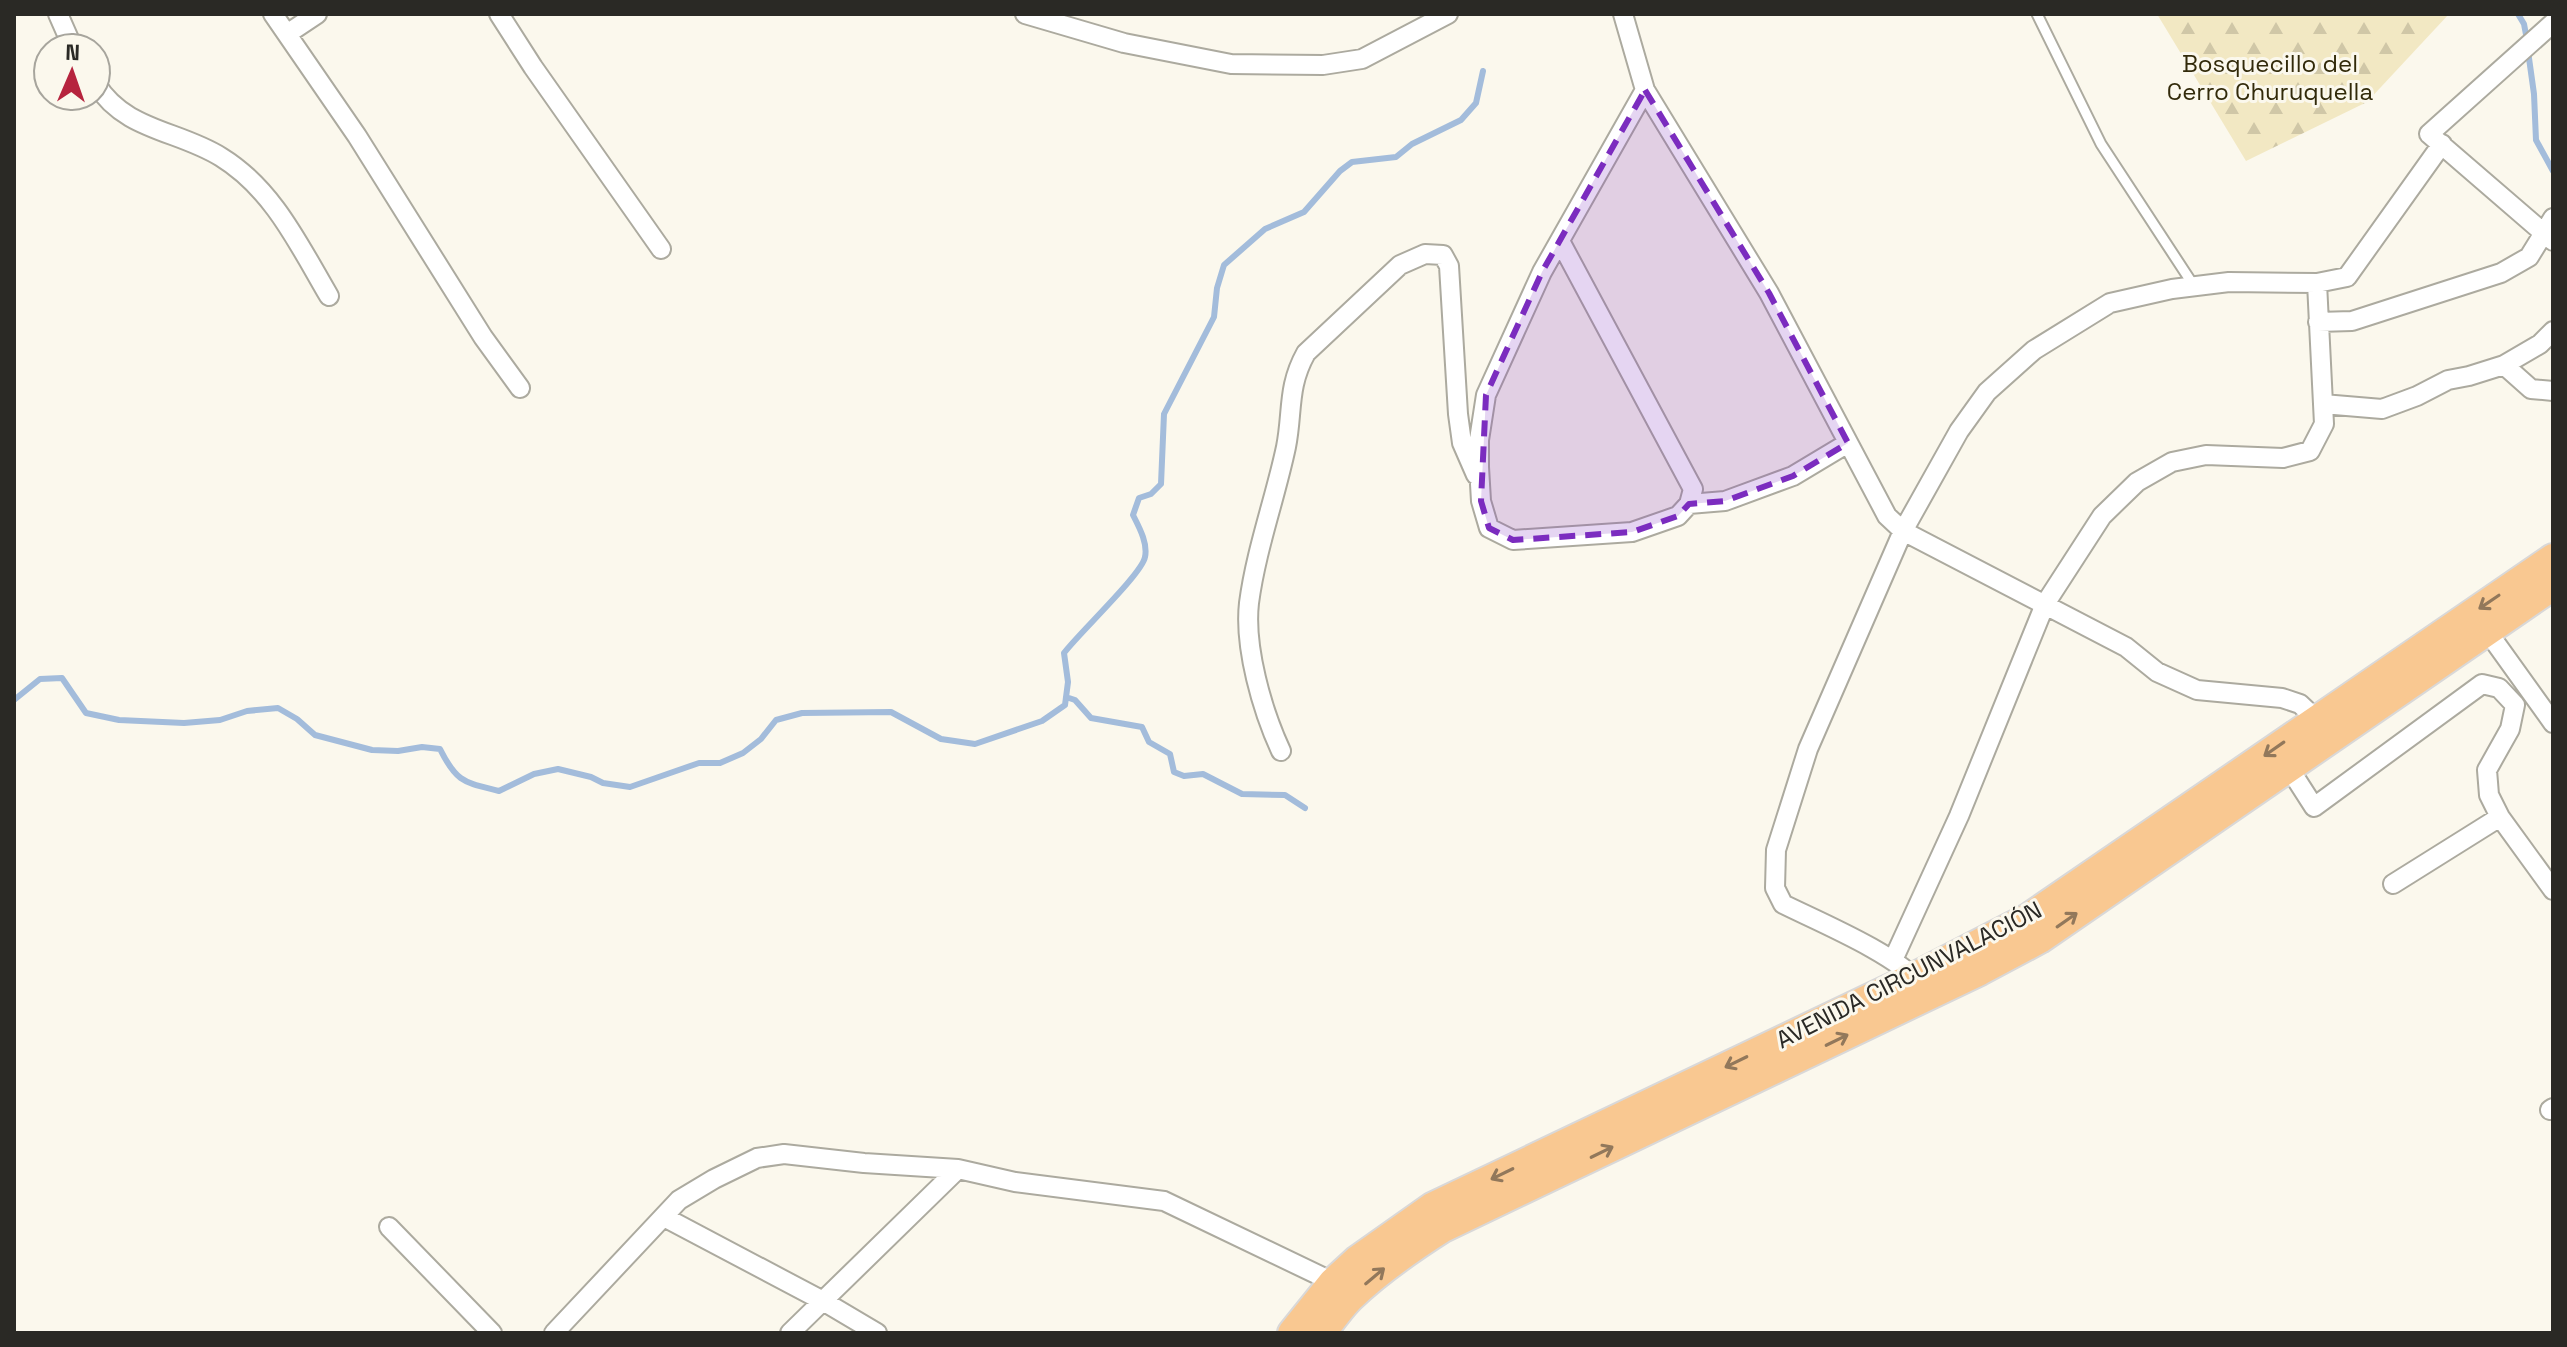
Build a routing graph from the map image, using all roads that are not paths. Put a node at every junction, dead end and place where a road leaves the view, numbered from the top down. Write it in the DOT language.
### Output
graph roads {
  1 [pos="273,14"];
  2 [pos="317,14"];
  3 [pos="499,14"];
  4 [pos="1025,14"];
  5 [pos="1448,14"];
  6 [pos="1623,14"];
  7 [pos="2037,14"];
  8 [pos="2553,23"];
  9 [pos="287,34"];
  10 [pos="1645,90"];
  11 [pos="112,104"];
  12 [pos="2442,144"];
  13 [pos="2550,230"];
  14 [pos="1560,241"];
  15 [pos="661,249"];
  16 [pos="2317,283"];
  17 [pos="2194,286"];
  18 [pos="329,296"];
  19 [pos="2318,322"];
  20 [pos="2553,331"];
  21 [pos="2504,365"];
  22 [pos="520,388"];
  23 [pos="2553,391"];
  24 [pos="2323,404"];
  25 [pos="1848,443"];
  26 [pos="1480,485"];
  27 [pos="1689,504"];
  28 [pos="1903,531"];
  29 [pos="2553,558"];
  30 [pos="2553,586"];
  31 [pos="2045,604"];
  32 [pos="2487,631"];
  33 [pos="2317,720"];
  34 [pos="2553,723"];
  35 [pos="1281,751"];
  36 [pos="2289,768"];
  37 [pos="2500,817"];
  38 [pos="2393,884"];
  39 [pos="2553,890"];
  40 [pos="1911,978"];
  41 [pos="958,1169"];
  42 [pos="664,1217"];
  43 [pos="389,1227"];
  44 [pos="1333,1282"];
  45 [pos="823,1301"];
  46 [pos="492,1333"];
  47 [pos="554,1333"];
  48 [pos="790,1333"];
  49 [pos="877,1333"];
  50 [pos="1292,1333"];
  51 [pos="1322,1333"];
  1 -- 9 [label="street"];
  2 -- 9 [label="street"];
  3 -- 15 [label="street"];
  4 -- 5 [label="street"];
  6 -- 10 [label="street"];
  7 -- 17 [label="lane"];
  8 -- 12 [label="street"];
  9 -- 22 [label="street"];
  10 -- 14 [label="street"];
  10 -- 25 [label="street"];
  11 -- 18 [label="street"];
  12 -- 13 [label="street"];
  12 -- 16 [label="street"];
  13 -- 19 [label="street"];
  14 -- 26 [label="street"];
  14 -- 27 [label="street"];
  16 -- 17 [label="street"];
  16 -- 19 [label="street"];
  17 -- 28 [label="street"];
  19 -- 24 [label="street"];
  20 -- 21 [label="street"];
  21 -- 23 [label="street"];
  21 -- 24 [label="street"];
  24 -- 31 [label="street"];
  25 -- 27 [label="street"];
  25 -- 28 [label="street"];
  26 -- 27 [label="street"];
  26 -- 35 [label="street"];
  28 -- 31 [label="street"];
  28 -- 40 [label="street"];
  29 -- 33 [label="main road, AVENIDA CIRCUNVALACIÓN, one-way"];
  30 -- 32 [label="main road, AVENIDA CIRCUNVALACIÓN"];
  31 -- 33 [label="street"];
  31 -- 40 [label="street"];
  32 -- 34 [label="street"];
  32 -- 36 [label="main road, AVENIDA CIRCUNVALACIÓN"];
  33 -- 40 [label="main road, AVENIDA CIRCUNVALACIÓN, one-way"];
  36 -- 37 [label="street"];
  40 -- 36 [label="main road, AVENIDA CIRCUNVALACIÓN, one-way"];
  37 -- 38 [label="street"];
  37 -- 39 [label="street"];
  40 -- 44 [label="main road, AVENIDA CIRCUNVALACIÓN, one-way"];
  51 -- 40 [label="main road, AVENIDA CIRCUNVALACIÓN, one-way"];
  41 -- 42 [label="street"];
  41 -- 44 [label="street"];
  41 -- 45 [label="street"];
  42 -- 45 [label="street"];
  42 -- 47 [label="street"];
  43 -- 46 [label="street"];
  44 -- 50 [label="main road, AVENIDA CIRCUNVALACIÓN"];
  45 -- 48 [label="street"];
  45 -- 49 [label="street"];
}
